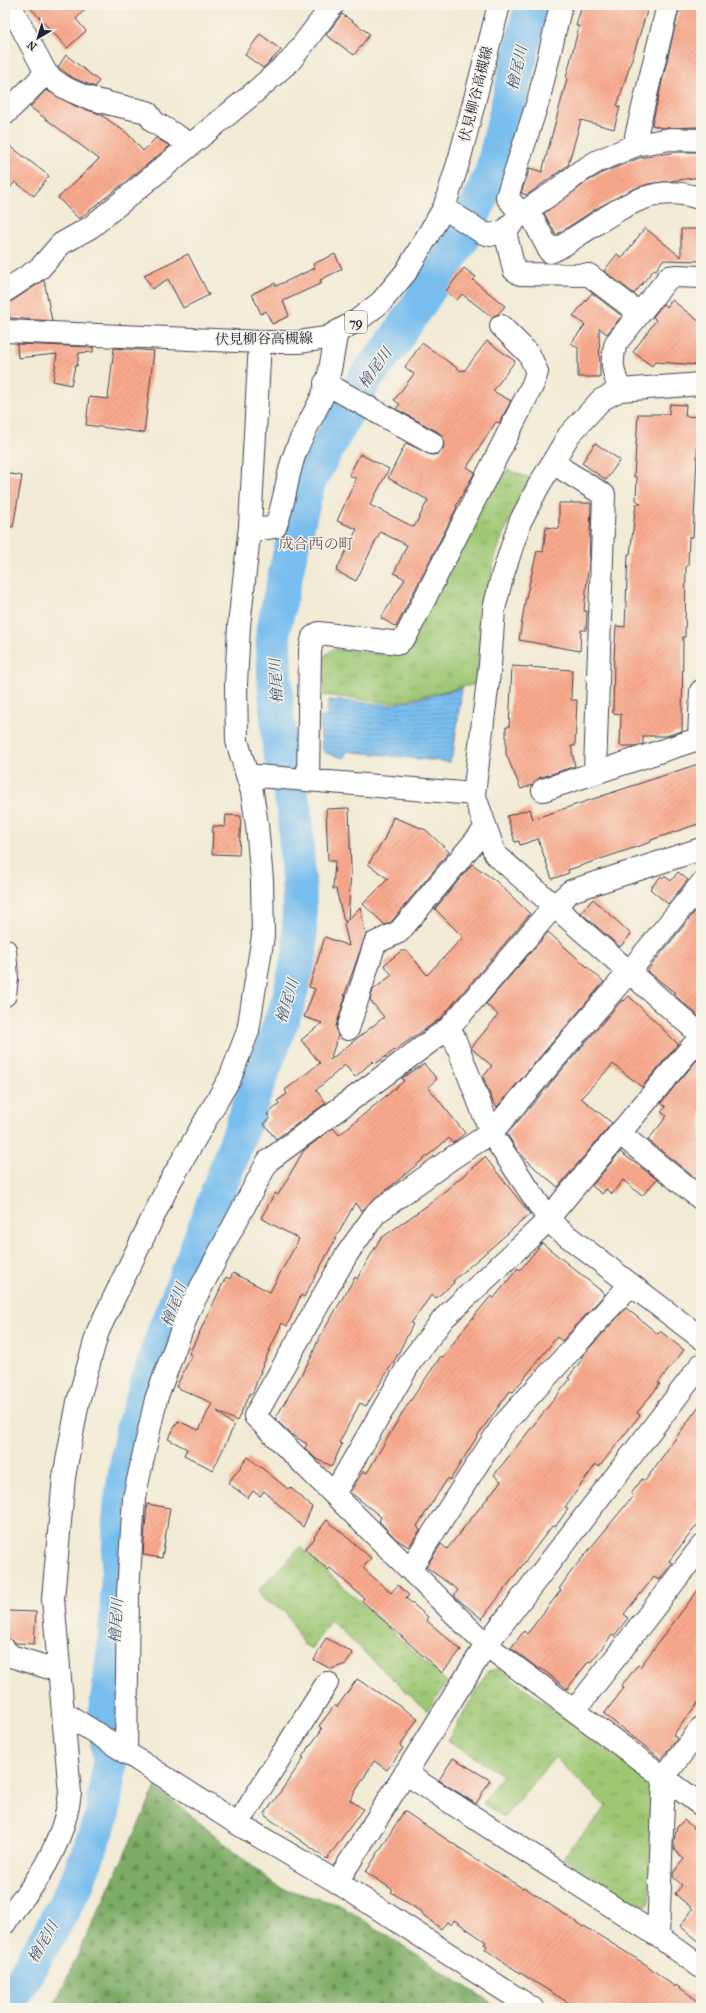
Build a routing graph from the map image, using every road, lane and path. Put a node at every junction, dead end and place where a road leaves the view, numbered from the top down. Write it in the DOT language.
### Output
graph roads {
  1 [pos="10,5"];
  2 [pos="333,5"];
  3 [pos="499,5"];
  4 [pos="561,5"];
  5 [pos="668,5"];
  6 [pos="46,73"];
  7 [pos="5,114"];
  8 [pos="701,140"];
  9 [pos="190,144"];
  10 [pos="636,145"];
  11 [pos="701,199"];
  12 [pos="448,211"];
  13 [pos="524,212"];
  14 [pos="505,231"];
  15 [pos="701,277"];
  16 [pos="5,291"];
  17 [pos="639,313"];
  18 [pos="501,326"];
  19 [pos="5,331"];
  20 [pos="337,332"];
  21 [pos="260,342"];
  22 [pos="701,384"];
  23 [pos="333,388"];
  24 [pos="620,390"];
  25 [pos="432,444"];
  26 [pos="555,461"];
  27 [pos="250,526"];
  28 [pos="701,691"];
  29 [pos="700,739"];
  30 [pos="595,773"];
  31 [pos="253,776"];
  32 [pos="306,779"];
  33 [pos="543,790"];
  34 [pos="474,794"];
  35 [pos="486,828"];
  36 [pos="701,849"];
  37 [pos="701,884"];
  38 [pos="554,906"];
  39 [pos="5,950"];
  40 [pos="629,972"];
  41 [pos="5,994"];
  42 [pos="450,1027"];
  43 [pos="348,1029"];
  44 [pos="701,1036"];
  45 [pos="491,1133"];
  46 [pos="619,1133"];
  47 [pos="701,1199"];
  48 [pos="548,1217"];
  49 [pos="630,1285"];
  50 [pos="701,1338"];
  51 [pos="701,1365"];
  52 [pos="334,1494"];
  53 [pos="701,1547"];
  54 [pos="410,1569"];
  55 [pos="486,1645"];
  56 [pos="5,1650"];
  57 [pos="59,1671"];
  58 [pos="327,1682"];
  59 [pos="574,1710"];
  60 [pos="63,1712"];
  61 [pos="701,1728"];
  62 [pos="126,1753"];
  63 [pos="405,1773"];
  64 [pos="664,1777"];
  65 [pos="701,1806"];
  66 [pos="238,1824"];
  67 [pos="336,1882"];
  68 [pos="5,1923"];
  69 [pos="658,1936"];
  70 [pos="701,1967"];
  71 [pos="532,2008"];
  1 -- 6 [label="street"];
  2 -- 9 [label="street"];
  3 -- 12 [label="street, 伏見柳谷高槻線 / 79"];
  4 -- 13 [label="street"];
  5 -- 10 [label="street"];
  6 -- 7 [label="street"];
  6 -- 9 [label="street"];
  8 -- 10 [label="street"];
  9 -- 16 [label="street"];
  10 -- 13 [label="street"];
  11 -- 13 [label="street"];
  12 -- 14 [label="street"];
  12 -- 20 [label="street, 伏見柳谷高槻線 / 79"];
  13 -- 14 [label="street"];
  14 -- 17 [label="street"];
  15 -- 17 [label="street"];
  17 -- 24 [label="street"];
  18 -- 32 [label="street"];
  19 -- 21 [label="street, 伏見柳谷高槻線 / 79"];
  20 -- 21 [label="street, 伏見柳谷高槻線 / 79"];
  20 -- 23 [label="street"];
  21 -- 27 [label="street"];
  22 -- 24 [label="street"];
  23 -- 25 [label="street"];
  23 -- 27 [label="street"];
  24 -- 26 [label="street"];
  26 -- 30 [label="street"];
  26 -- 34 [label="street"];
  27 -- 31 [label="street"];
  28 -- 29 [label="street"];
  29 -- 30 [label="street"];
  30 -- 33 [label="street"];
  31 -- 32 [label="street"];
  31 -- 57 [label="street"];
  32 -- 34 [label="street"];
  34 -- 35 [label="street"];
  35 -- 38 [label="street"];
  35 -- 43 [label="street"];
  36 -- 38 [label="street"];
  37 -- 40 [label="street"];
  38 -- 40 [label="street"];
  38 -- 42 [label="street"];
  39 -- 41 [label="street"];
  40 -- 44 [label="street"];
  40 -- 45 [label="street"];
  42 -- 45 [label="street"];
  42 -- 62 [label="street"];
  44 -- 46 [label="street"];
  45 -- 48 [label="street"];
  45 -- 52 [label="street"];
  46 -- 47 [label="street"];
  46 -- 48 [label="street"];
  48 -- 49 [label="street"];
  48 -- 52 [label="street"];
  49 -- 50 [label="street"];
  49 -- 54 [label="street"];
  51 -- 55 [label="street"];
  52 -- 54 [label="street"];
  53 -- 59 [label="street"];
  54 -- 55 [label="street"];
  55 -- 59 [label="street"];
  55 -- 63 [label="street"];
  56 -- 57 [label="street"];
  57 -- 60 [label="street"];
  58 -- 66 [label="street"];
  59 -- 64 [label="street"];
  60 -- 62 [label="street"];
  60 -- 68 [label="street"];
  61 -- 64 [label="street"];
  62 -- 66 [label="street"];
  63 -- 67 [label="street"];
  63 -- 69 [label="street"];
  64 -- 65 [label="street"];
  64 -- 69 [label="street"];
  66 -- 67 [label="street"];
  67 -- 71 [label="street"];
  69 -- 70 [label="street"];
}
